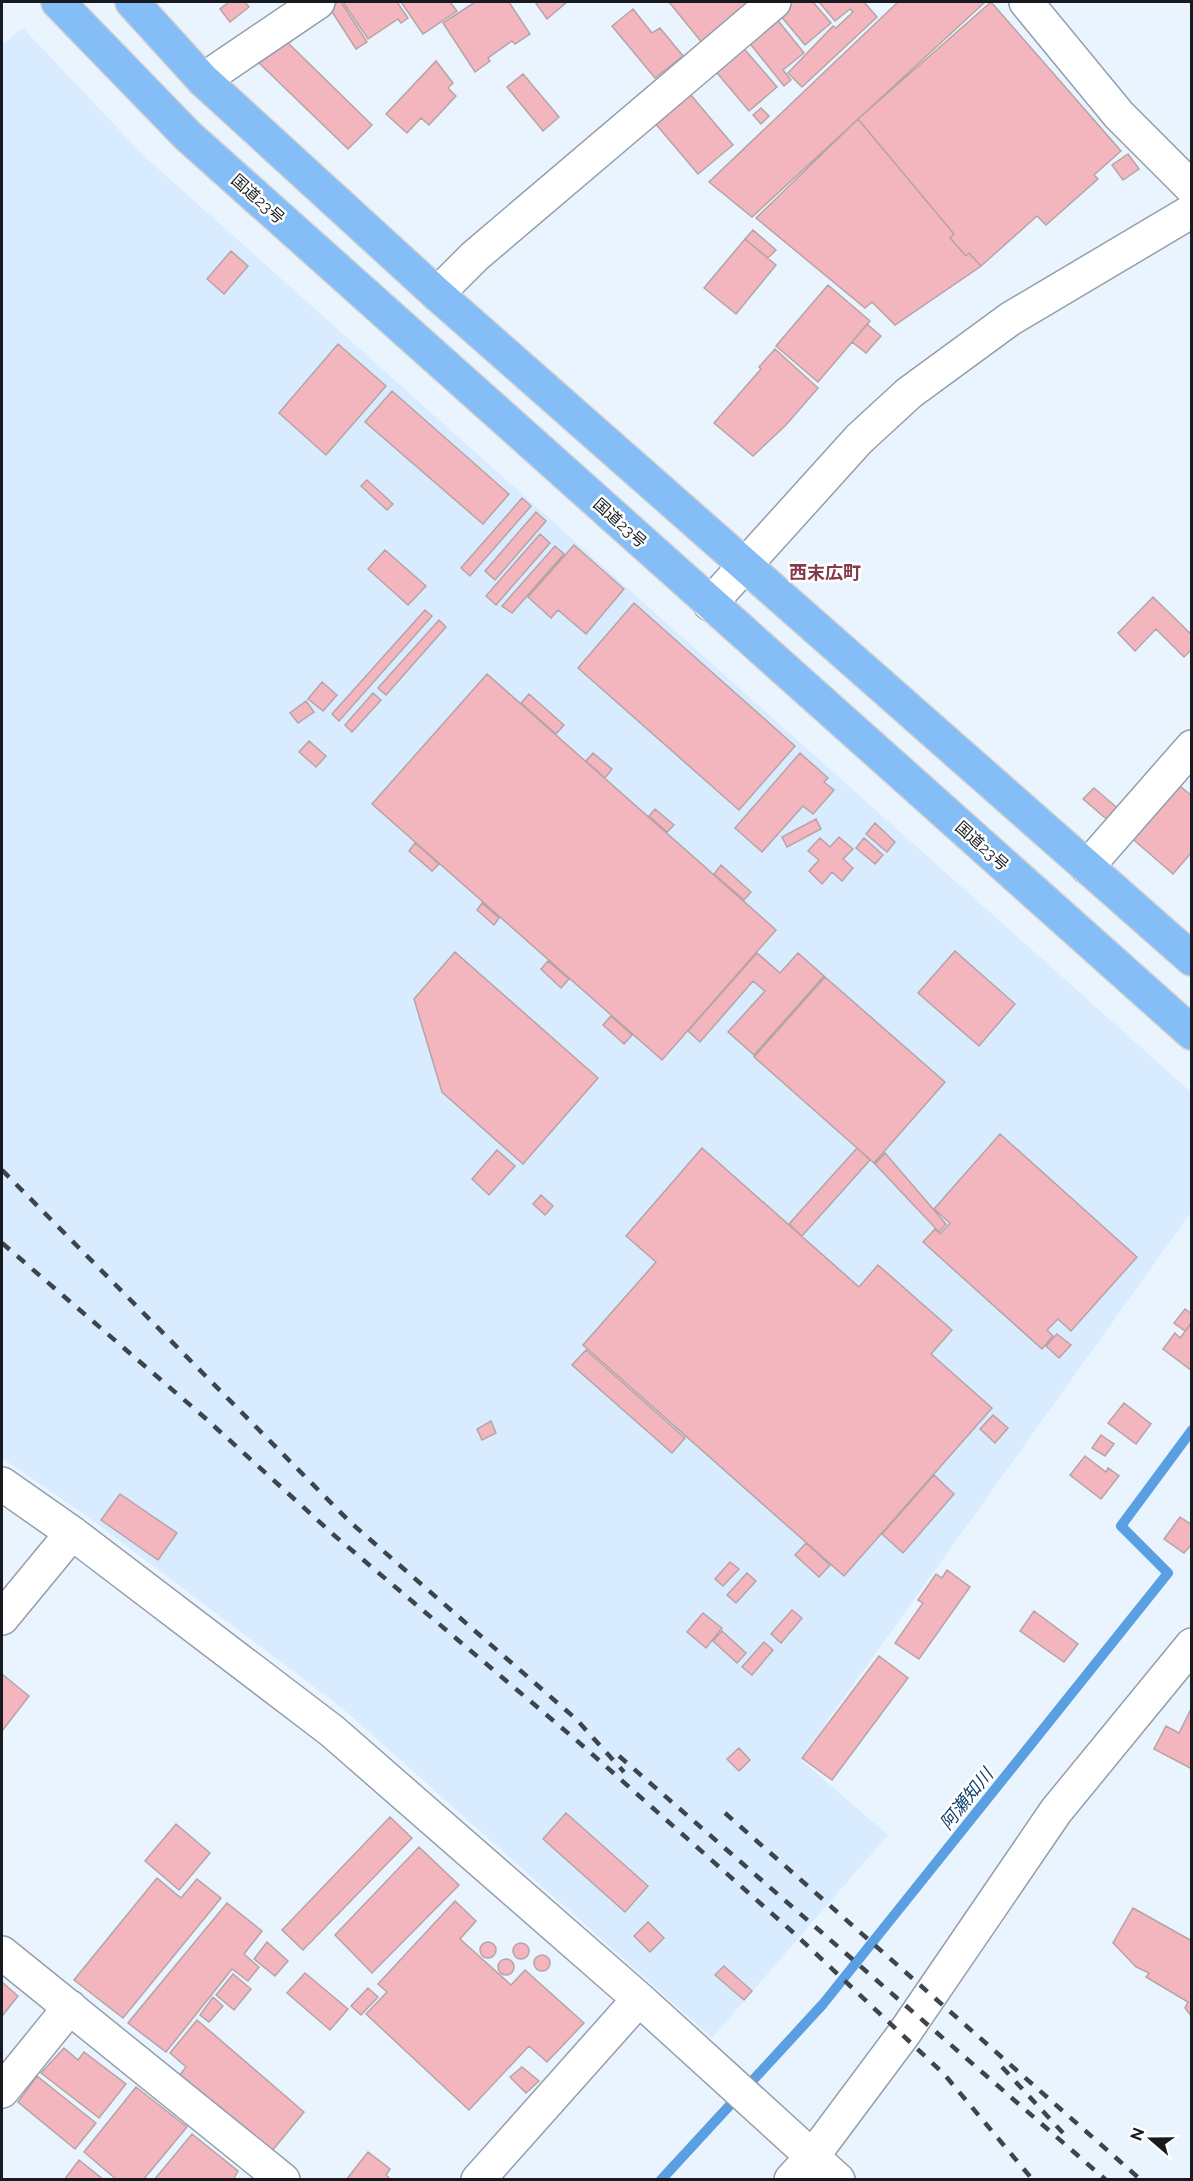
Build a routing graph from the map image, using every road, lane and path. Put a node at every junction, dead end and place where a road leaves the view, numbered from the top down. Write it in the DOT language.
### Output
graph roads {
  1 [pos="58,2"];
  2 [pos="132,2"];
  3 [pos="318,2"];
  4 [pos="774,2"];
  5 [pos="1026,2"];
  6 [pos="203,80"];
  7 [pos="1191,188"];
  8 [pos="1191,211"];
  9 [pos="437,294"];
  10 [pos="743,564"];
  11 [pos="710,604"];
  12 [pos="1191,747"];
  13 [pos="1087,867"];
  14 [pos="1191,959"];
  15 [pos="1191,1033"];
  16 [pos="2,1484"];
  17 [pos="72,1533"];
  18 [pos="2,1618"];
  19 [pos="1186,1661"];
  20 [pos="2,1953"];
  21 [pos="70,2007"];
  22 [pos="649,2008"];
  23 [pos="2,2091"];
  24 [pos="802,2168"];
  25 [pos="283,2180"];
  26 [pos="478,2180"];
  27 [pos="838,2180"];
  1 -- 11 [label="highway, 国道23号"];
  2 -- 6 [label="highway"];
  3 -- 6 [label="street"];
  4 -- 9 [label="street"];
  5 -- 7 [label="street"];
  6 -- 9 [label="highway"];
  8 -- 10 [label="street"];
  9 -- 10 [label="highway"];
  10 -- 11 [label="street"];
  10 -- 13 [label="highway"];
  11 -- 15 [label="highway, 国道23号"];
  12 -- 13 [label="street"];
  13 -- 14 [label="highway"];
  16 -- 17 [label="street"];
  17 -- 18 [label="street"];
  17 -- 22 [label="street"];
  19 -- 24 [label="street"];
  20 -- 21 [label="street"];
  21 -- 23 [label="street"];
  21 -- 25 [label="street"];
  22 -- 24 [label="street"];
  22 -- 26 [label="street"];
  24 -- 27 [label="street"];
}
